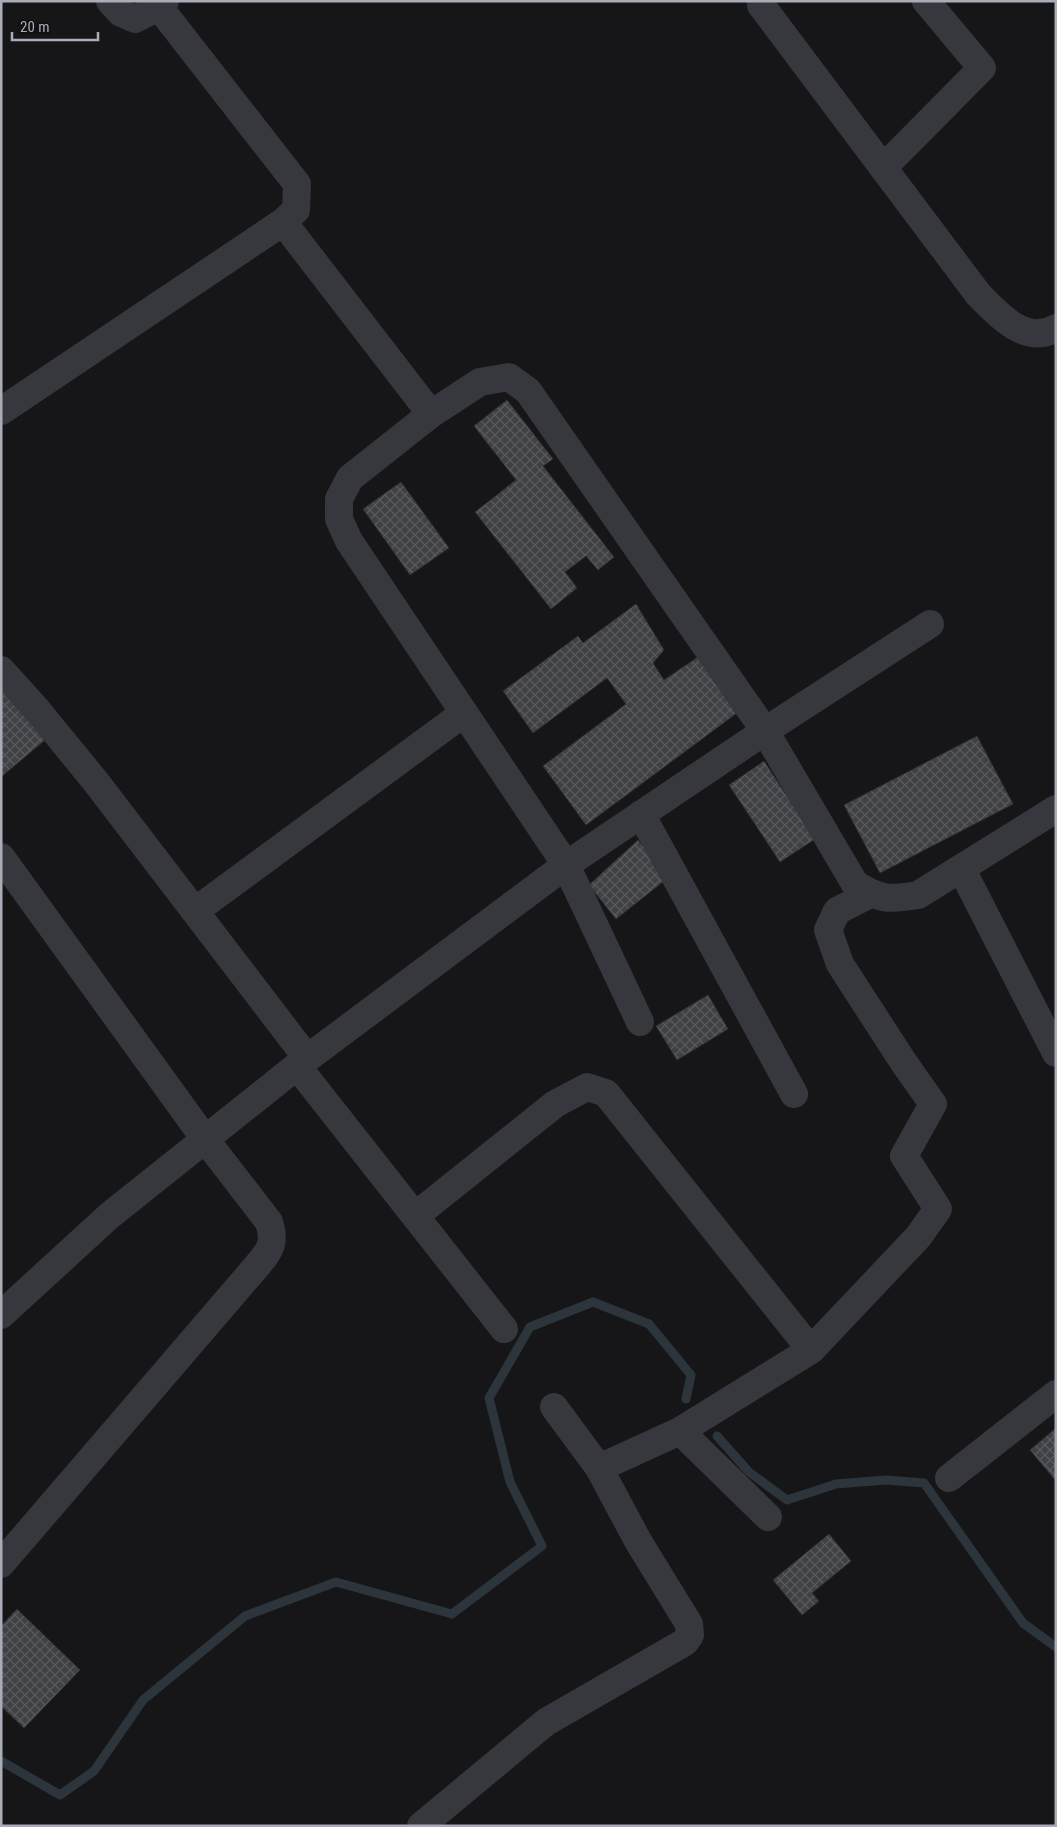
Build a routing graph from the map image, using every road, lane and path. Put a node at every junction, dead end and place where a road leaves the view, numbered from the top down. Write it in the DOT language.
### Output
graph roads {
  1 [pos="110,1"];
  2 [pos="926,1"];
  3 [pos="162,4"];
  4 [pos="761,5"];
  5 [pos="883,168"];
  6 [pos="284,222"];
  7 [pos="1056,328"];
  8 [pos="1,411"];
  9 [pos="431,414"];
  10 [pos="930,624"];
  11 [pos="1,670"];
  12 [pos="464,713"];
  13 [pos="765,731"];
  14 [pos="1056,809"];
  15 [pos="641,814"];
  16 [pos="1,857"];
  17 [pos="566,865"];
  18 [pos="960,868"];
  19 [pos="870,894"];
  20 [pos="195,911"];
  21 [pos="640,1022"];
  22 [pos="1056,1053"];
  23 [pos="302,1062"];
  24 [pos="794,1094"];
  25 [pos="205,1139"];
  26 [pos="415,1216"];
  27 [pos="1,1315"];
  28 [pos="504,1328"];
  29 [pos="811,1350"];
  30 [pos="1056,1394"];
  31 [pos="554,1407"];
  32 [pos="680,1431"];
  33 [pos="599,1468"];
  34 [pos="949,1478"];
  35 [pos="768,1517"];
  36 [pos="1,1564"];
  37 [pos="445,1817"];
  38 [pos="421,1826"];
  1 -- 3 [label="street"];
  2 -- 5 [label="street"];
  3 -- 6 [label="street"];
  4 -- 5 [label="street"];
  5 -- 7 [label="street"];
  6 -- 8 [label="street"];
  6 -- 9 [label="street"];
  9 -- 12 [label="street"];
  9 -- 13 [label="street"];
  10 -- 13 [label="street"];
  11 -- 20 [label="street"];
  12 -- 17 [label="street"];
  12 -- 20 [label="street"];
  13 -- 15 [label="street"];
  13 -- 19 [label="street"];
  14 -- 18 [label="street"];
  15 -- 17 [label="street"];
  15 -- 24 [label="street"];
  16 -- 25 [label="street"];
  17 -- 21 [label="street"];
  17 -- 23 [label="street"];
  18 -- 19 [label="street"];
  18 -- 22 [label="street"];
  19 -- 29 [label="street"];
  20 -- 23 [label="street"];
  23 -- 25 [label="street"];
  23 -- 26 [label="street"];
  25 -- 27 [label="street"];
  25 -- 36 [label="street"];
  26 -- 28 [label="street"];
  26 -- 29 [label="street"];
  29 -- 32 [label="street"];
  30 -- 34 [label="street"];
  31 -- 33 [label="street"];
  32 -- 33 [label="street"];
  32 -- 35 [label="street"];
  33 -- 37 [label="street"];
  37 -- 38 [label="street"];
}
